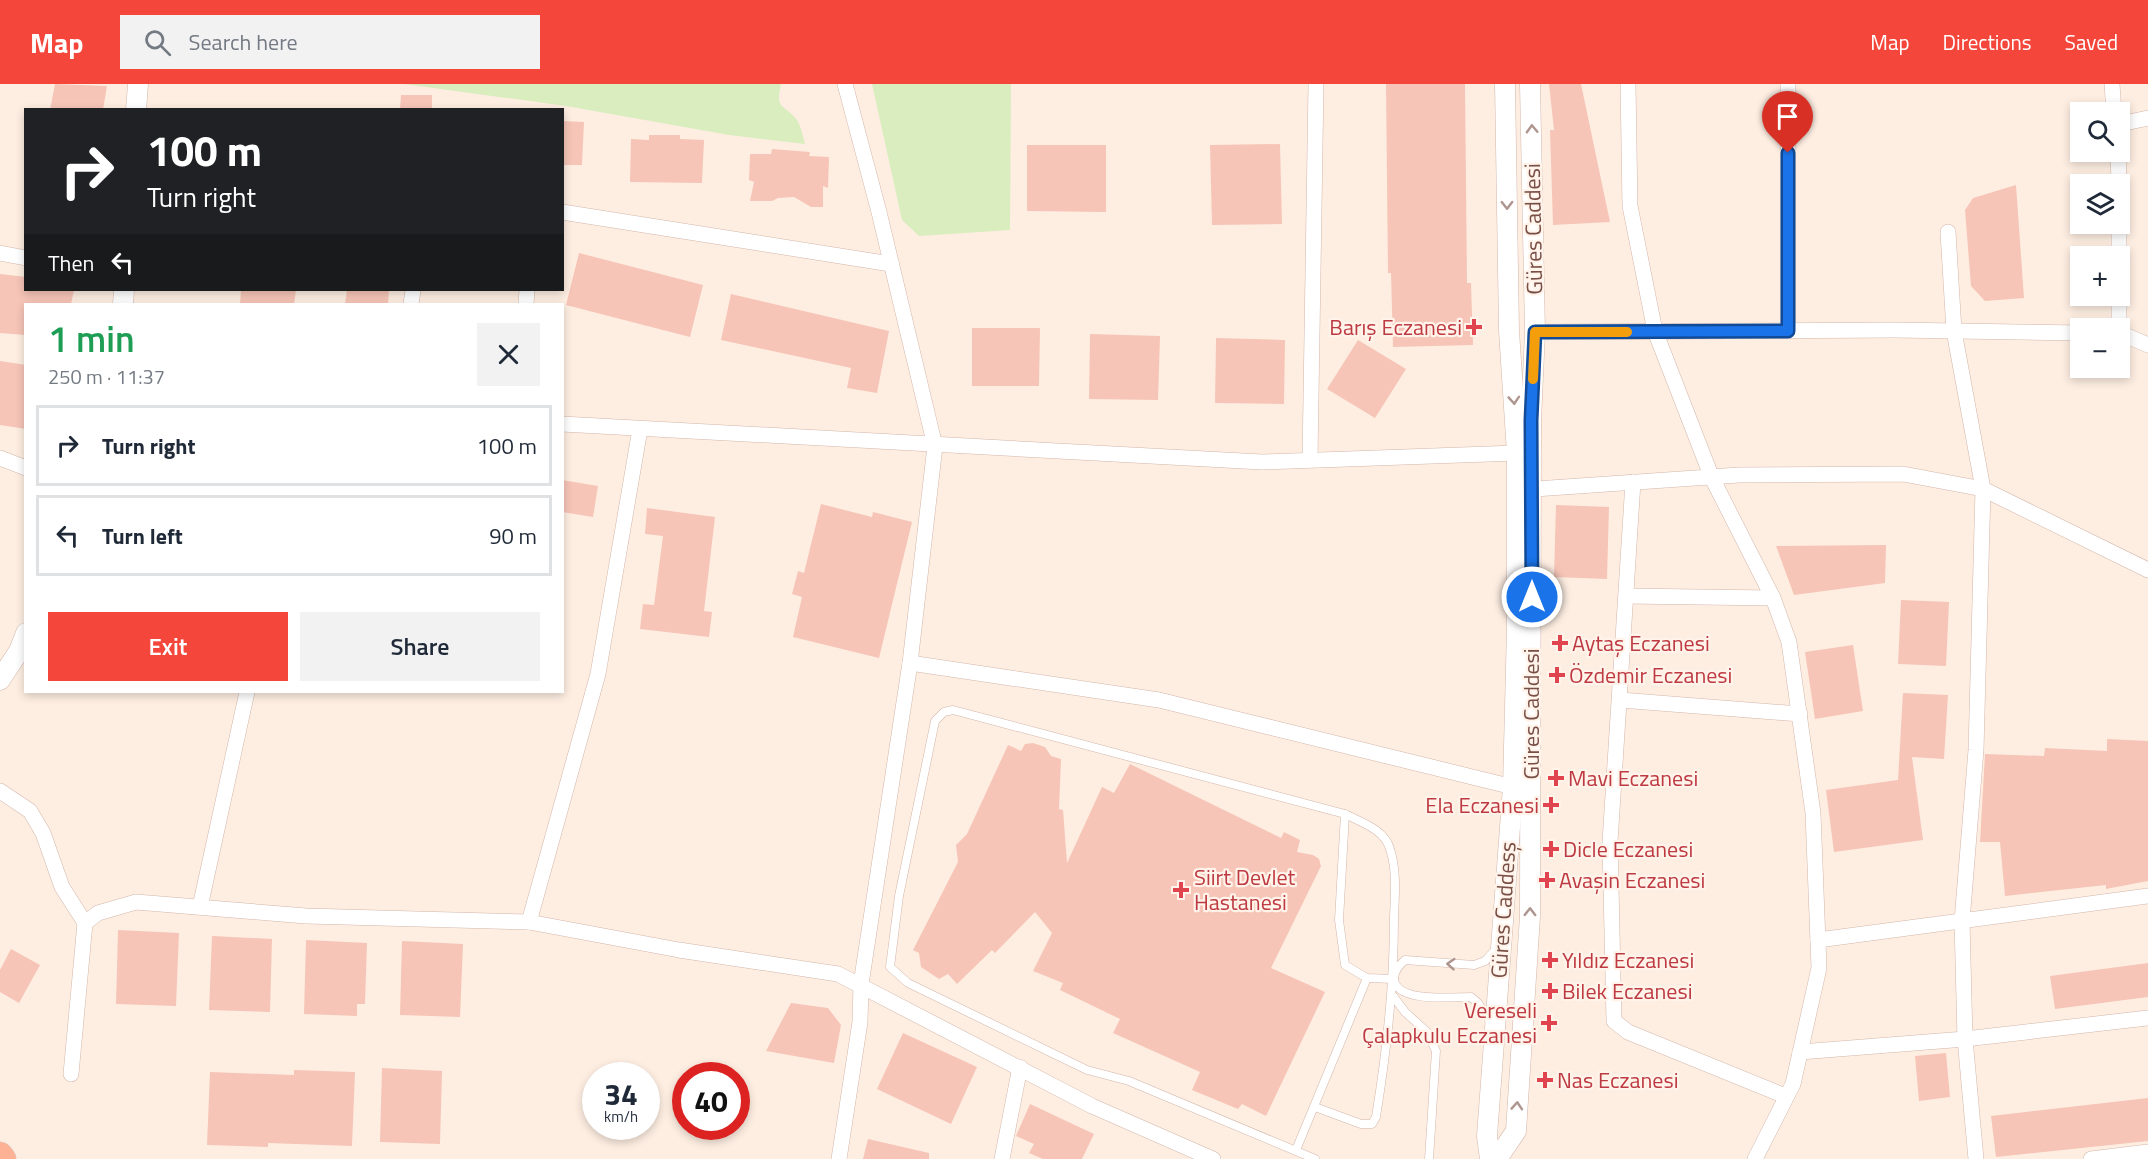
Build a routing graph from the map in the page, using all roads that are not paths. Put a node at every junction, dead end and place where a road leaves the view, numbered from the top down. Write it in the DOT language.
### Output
graph roads {
  1 [pos="138,84"];
  2 [pos="845,84"];
  3 [pos="1316,84"];
  4 [pos="1505,84"];
  5 [pos="1530,84"];
  6 [pos="1628,84"];
  7 [pos="1788,84"];
  8 [pos="2112,84"];
  9 [pos="2113,102"];
  10 [pos="136,108"];
  11 [pos="2148,118"];
  12 [pos="2130,122"];
  13 [pos="564,212"];
  14 [pos="1948,232"];
  15 [pos="0,253"];
  16 [pos="24,258"];
  17 [pos="891,264"];
  18 [pos="1788,331"];
  19 [pos="1954,331"];
  20 [pos="1535,332"];
  21 [pos="1655,332"];
  22 [pos="2070,333"];
  23 [pos="2130,337"];
  24 [pos="2148,345"];
  25 [pos="564,424"];
  26 [pos="640,429"];
  27 [pos="935,446"];
  28 [pos="1517,453"];
  29 [pos="0,458"];
  30 [pos="1310,460"];
  31 [pos="24,467"];
  32 [pos="1712,478"];
  33 [pos="1633,482"];
  34 [pos="1525,489"];
  35 [pos="1983,489"];
  36 [pos="2148,570"];
  37 [pos="1626,596"];
  38 [pos="1773,598"];
  39 [pos="24,638"];
  40 [pos="910,663"];
  41 [pos="0,680"];
  42 [pos="247,693"];
  43 [pos="1620,700"];
  44 [pos="1800,714"];
  45 [pos="1513,787"];
  46 [pos="0,791"];
  47 [pos="1345,814"];
  48 [pos="2148,896"];
  49 [pos="200,908"];
  50 [pos="1962,921"];
  51 [pos="529,922"];
  52 [pos="85,923"];
  53 [pos="1818,940"];
  54 [pos="1501,943"];
  55 [pos="1367,978"];
  56 [pos="1394,979"];
  57 [pos="861,984"];
  58 [pos="1393,996"];
  59 [pos="2148,1018"];
  60 [pos="1494,1028"];
  61 [pos="1965,1038"];
  62 [pos="1800,1052"];
  63 [pos="1020,1067"];
  64 [pos="71,1074"];
  65 [pos="1785,1096"];
  66 [pos="1315,1107"];
  67 [pos="1296,1150"];
  68 [pos="2148,1152"];
  69 [pos="0,1155"];
  70 [pos="3,1159"];
  71 [pos="839,1159"];
  72 [pos="1002,1159"];
  73 [pos="1213,1159"];
  74 [pos="1315,1159"];
  75 [pos="1429,1159"];
  76 [pos="1490,1159"];
  77 [pos="1497,1159"];
  78 [pos="1755,1159"];
  79 [pos="1976,1159"];
  80 [pos="2091,1159"];
  1 -- 10 [label="street"];
  2 -- 17 [label="street"];
  3 -- 30 [label="street"];
  4 -- 28 [label="street, Güres Caddesş, one-way"];
  20 -- 5 [label="street, Güres Caddesi, one-way"];
  6 -- 21 [label="street"];
  7 -- 18 [label="street"];
  8 -- 9 [label="street"];
  11 -- 12 [label="street"];
  13 -- 17 [label="street"];
  14 -- 19 [label="street"];
  15 -- 16 [label="street"];
  17 -- 27 [label="street"];
  18 -- 19 [label="street"];
  18 -- 21 [label="street"];
  19 -- 22 [label="street"];
  19 -- 35 [label="street"];
  20 -- 21 [label="street"];
  20 -- 34 [label="street, Güres Caddesi"];
  21 -- 32 [label="street"];
  23 -- 24 [label="street"];
  25 -- 26 [label="street"];
  26 -- 27 [label="street"];
  26 -- 51 [label="street"];
  27 -- 30 [label="street"];
  27 -- 40 [label="street"];
  28 -- 30 [label="street"];
  28 -- 34 [label="street, Güres Caddesş"];
  29 -- 31 [label="street"];
  32 -- 33 [label="street"];
  32 -- 35 [label="street"];
  32 -- 38 [label="street"];
  33 -- 34 [label="street"];
  33 -- 37 [label="street"];
  34 -- 45 [label="street, Güres Caddesş"];
  77 -- 34 [label="street, Güres Caddesi, one-way"];
  35 -- 36 [label="street"];
  35 -- 50 [label="street"];
  37 -- 38 [label="street"];
  37 -- 43 [label="street"];
  38 -- 44 [label="street"];
  39 -- 41 [label="street"];
  40 -- 45 [label="street"];
  40 -- 57 [label="street"];
  42 -- 49 [label="street"];
  43 -- 44 [label="street"];
  43 -- 65 [label="street"];
  44 -- 53 [label="street"];
  45 -- 54 [label="street, Güres Caddesş"];
  46 -- 52 [label="street"];
  47 -- 55 [label="lane"];
  47 -- 56 [label="lane"];
  47 -- 67 [label="lane"];
  48 -- 50 [label="street"];
  49 -- 51 [label="street"];
  49 -- 52 [label="street"];
  50 -- 53 [label="street"];
  50 -- 61 [label="street"];
  51 -- 57 [label="street"];
  52 -- 64 [label="street"];
  53 -- 62 [label="street"];
  54 -- 56 [label="lane, one-way"];
  54 -- 60 [label="street, Güres Caddesş"];
  55 -- 56 [label="lane"];
  55 -- 66 [label="lane"];
  56 -- 58 [label="lane"];
  56 -- 60 [label="lane"];
  57 -- 63 [label="street"];
  57 -- 71 [label="street"];
  58 -- 66 [label="lane"];
  58 -- 75 [label="lane"];
  59 -- 61 [label="street"];
  60 -- 76 [label="street, Güres Caddesş"];
  61 -- 62 [label="street"];
  61 -- 79 [label="street"];
  62 -- 65 [label="street"];
  63 -- 72 [label="street"];
  63 -- 73 [label="street"];
  65 -- 78 [label="street"];
  66 -- 67 [label="lane"];
  67 -- 74 [label="lane"];
  68 -- 80 [label="street"];
  69 -- 70 [label="highway"];
}
